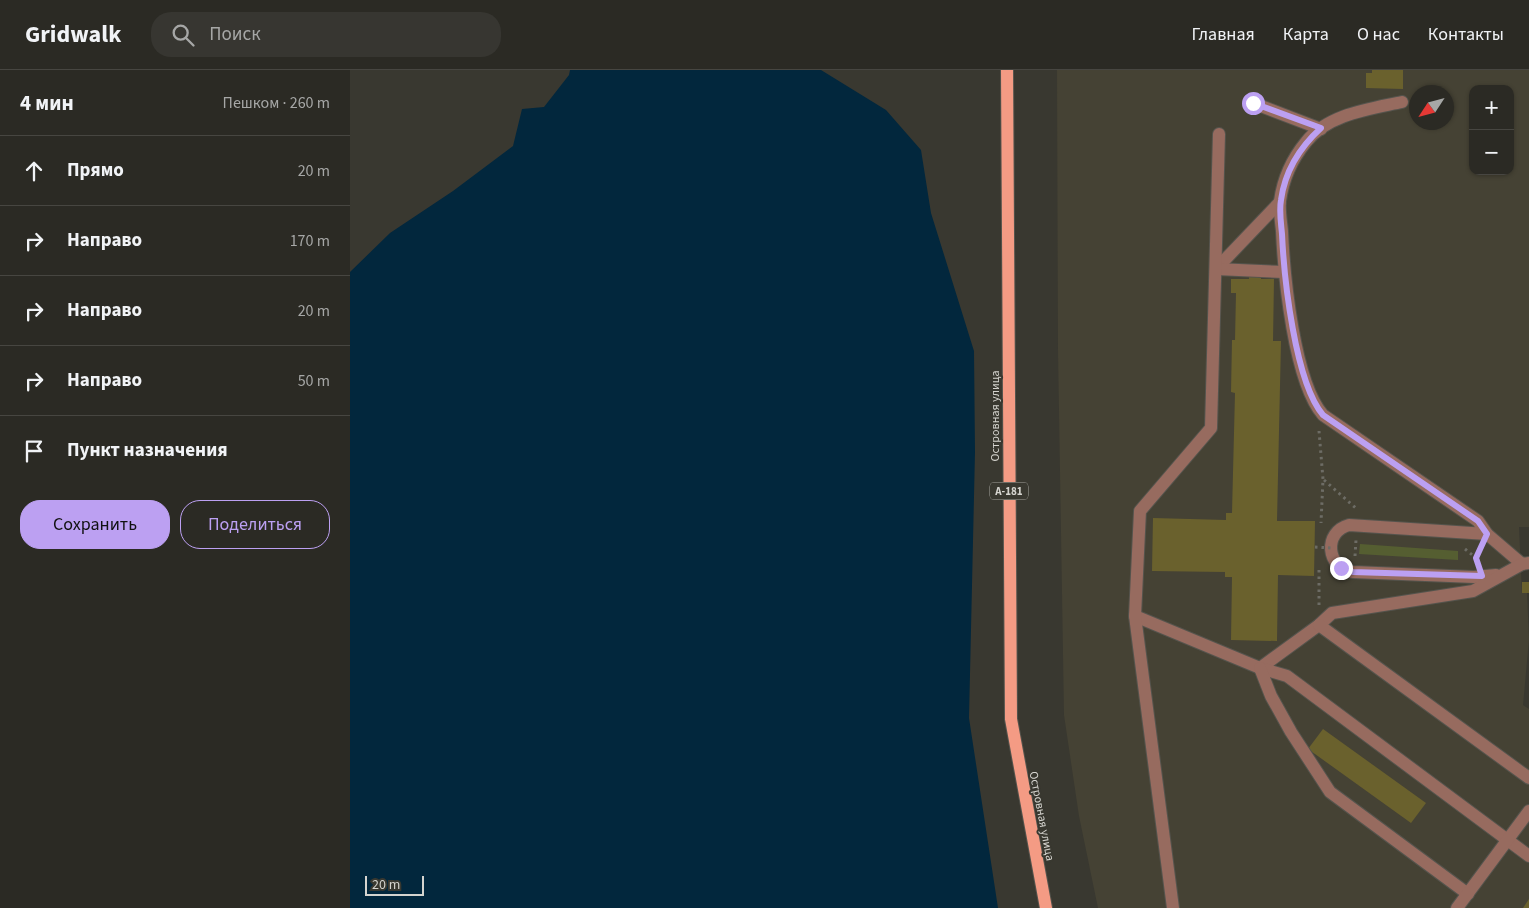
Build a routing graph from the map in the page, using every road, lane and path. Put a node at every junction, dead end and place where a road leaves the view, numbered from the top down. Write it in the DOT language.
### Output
graph roads {
  1 [pos="1007,70"];
  2 [pos="1402,102"];
  3 [pos="1253,103"];
  4 [pos="1321,128"];
  5 [pos="1219,134"];
  6 [pos="1280,202"];
  7 [pos="1216,269"];
  8 [pos="1284,272"];
  9 [pos="1317,407"];
  10 [pos="1323,479"];
  11 [pos="1358,518"];
  12 [pos="1321,522"];
  13 [pos="1487,534"];
  14 [pos="1315,547"];
  15 [pos="1331,548"];
  16 [pos="1351,549"];
  17 [pos="1356,549"];
  18 [pos="1525,563"];
  19 [pos="1319,570"];
  20 [pos="1501,575"];
  21 [pos="1482,576"];
  22 [pos="1135,616"];
  23 [pos="1319,626"];
  24 [pos="1260,668"];
  25 [pos="1529,778"];
  26 [pos="1529,811"];
  27 [pos="1507,841"];
  28 [pos="1529,856"];
  29 [pos="1468,894"];
  30 [pos="1046,908"];
  31 [pos="1173,908"];
  32 [pos="1458,908"];
  1 -- 30 [label="main road, Островная улица / А-181"];
  2 -- 4 [label="lane"];
  3 -- 4 [label="lane"];
  4 -- 6 [label="lane"];
  5 -- 7 [label="lane"];
  6 -- 7 [label="lane"];
  6 -- 8 [label="lane"];
  7 -- 8 [label="lane"];
  7 -- 22 [label="lane"];
  8 -- 9 [label="lane"];
  9 -- 10 [label="path"];
  9 -- 13 [label="lane"];
  10 -- 11 [label="path"];
  10 -- 12 [label="path"];
  13 -- 15 [label="lane"];
  13 -- 18 [label="lane"];
  13 -- 21 [label="path"];
  14 -- 15 [label="path, bridge"];
  15 -- 21 [label="lane"];
  16 -- 17 [label="path"];
  18 -- 20 [label="lane"];
  19 -- 23 [label="path"];
  20 -- 21 [label="lane"];
  20 -- 23 [label="lane"];
  22 -- 24 [label="lane"];
  22 -- 31 [label="lane"];
  23 -- 24 [label="lane"];
  23 -- 25 [label="lane"];
  24 -- 27 [label="lane"];
  24 -- 29 [label="lane"];
  26 -- 27 [label="lane"];
  27 -- 28 [label="lane"];
  27 -- 29 [label="lane"];
  29 -- 32 [label="lane"];
}
